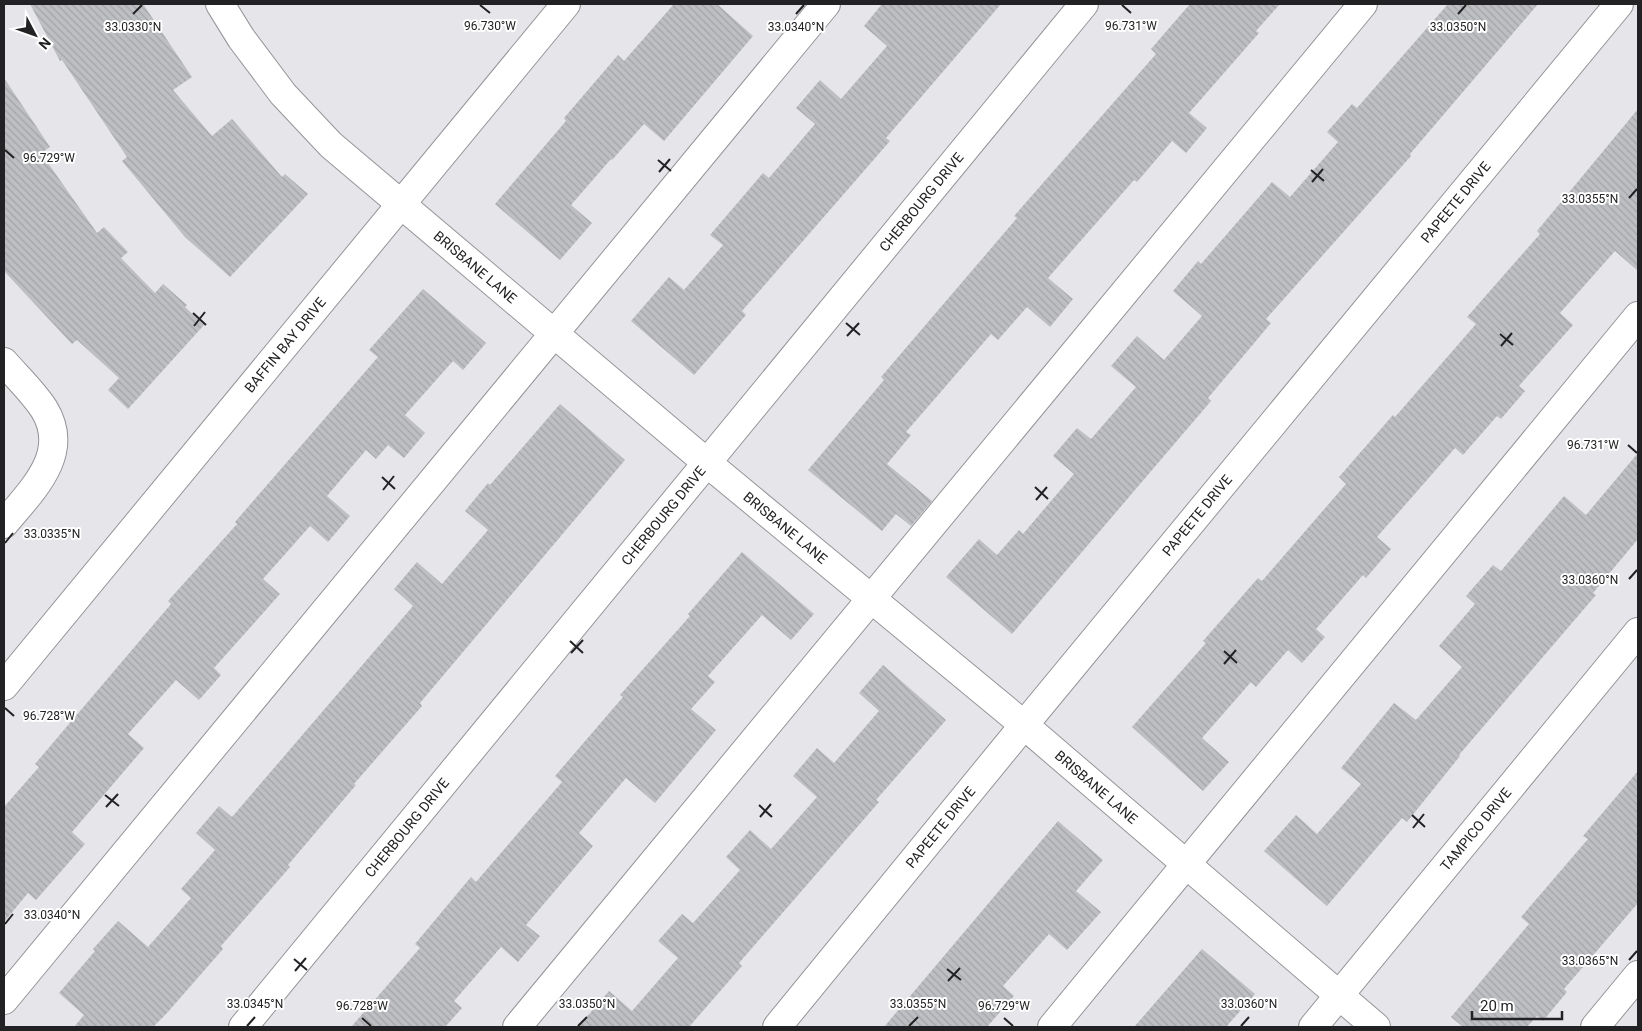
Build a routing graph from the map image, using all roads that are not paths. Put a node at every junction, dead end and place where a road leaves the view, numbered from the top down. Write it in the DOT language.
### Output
graph roads {
  1 [pos="220,4"];
  2 [pos="566,4"];
  3 [pos="826,4"];
  4 [pos="1084,4"];
  5 [pos="1363,4"];
  6 [pos="1619,4"];
  7 [pos="401,204"];
  8 [pos="1638,316"];
  9 [pos="554,334"];
  10 [pos="4,362"];
  11 [pos="706,462"];
  12 [pos="4,524"];
  13 [pos="871,599"];
  14 [pos="1638,632"];
  15 [pos="4,686"];
  16 [pos="1024,725"];
  17 [pos="1187,865"];
  18 [pos="1638,975"];
  19 [pos="1338,996"];
  20 [pos="4,1000"];
  21 [pos="243,1027"];
  22 [pos="517,1027"];
  23 [pos="777,1027"];
  24 [pos="1052,1027"];
  25 [pos="1313,1027"];
  26 [pos="1376,1027"];
  27 [pos="1595,1027"];
  1 -- 7 [label="street, BRISBANE LANE"];
  2 -- 7 [label="street, BAFFIN BAY DRIVE"];
  3 -- 9 [label="street"];
  4 -- 11 [label="street, CHERBOURG DRIVE"];
  5 -- 13 [label="street"];
  6 -- 16 [label="street, PAPEETE DRIVE"];
  7 -- 9 [label="street, BRISBANE LANE"];
  7 -- 15 [label="street, BAFFIN BAY DRIVE"];
  8 -- 17 [label="street"];
  9 -- 11 [label="street, BRISBANE LANE"];
  9 -- 20 [label="street"];
  10 -- 12 [label="street"];
  11 -- 13 [label="street, BRISBANE LANE"];
  11 -- 21 [label="street, CHERBOURG DRIVE"];
  13 -- 16 [label="street, BRISBANE LANE"];
  13 -- 22 [label="street"];
  14 -- 19 [label="street, TAMPICO DRIVE"];
  16 -- 17 [label="street, BRISBANE LANE"];
  16 -- 23 [label="street, PAPEETE DRIVE"];
  17 -- 19 [label="street, BRISBANE LANE"];
  17 -- 24 [label="street"];
  18 -- 27 [label="street"];
  19 -- 25 [label="street, TAMPICO DRIVE"];
  19 -- 26 [label="street, BRISBANE LANE"];
}
